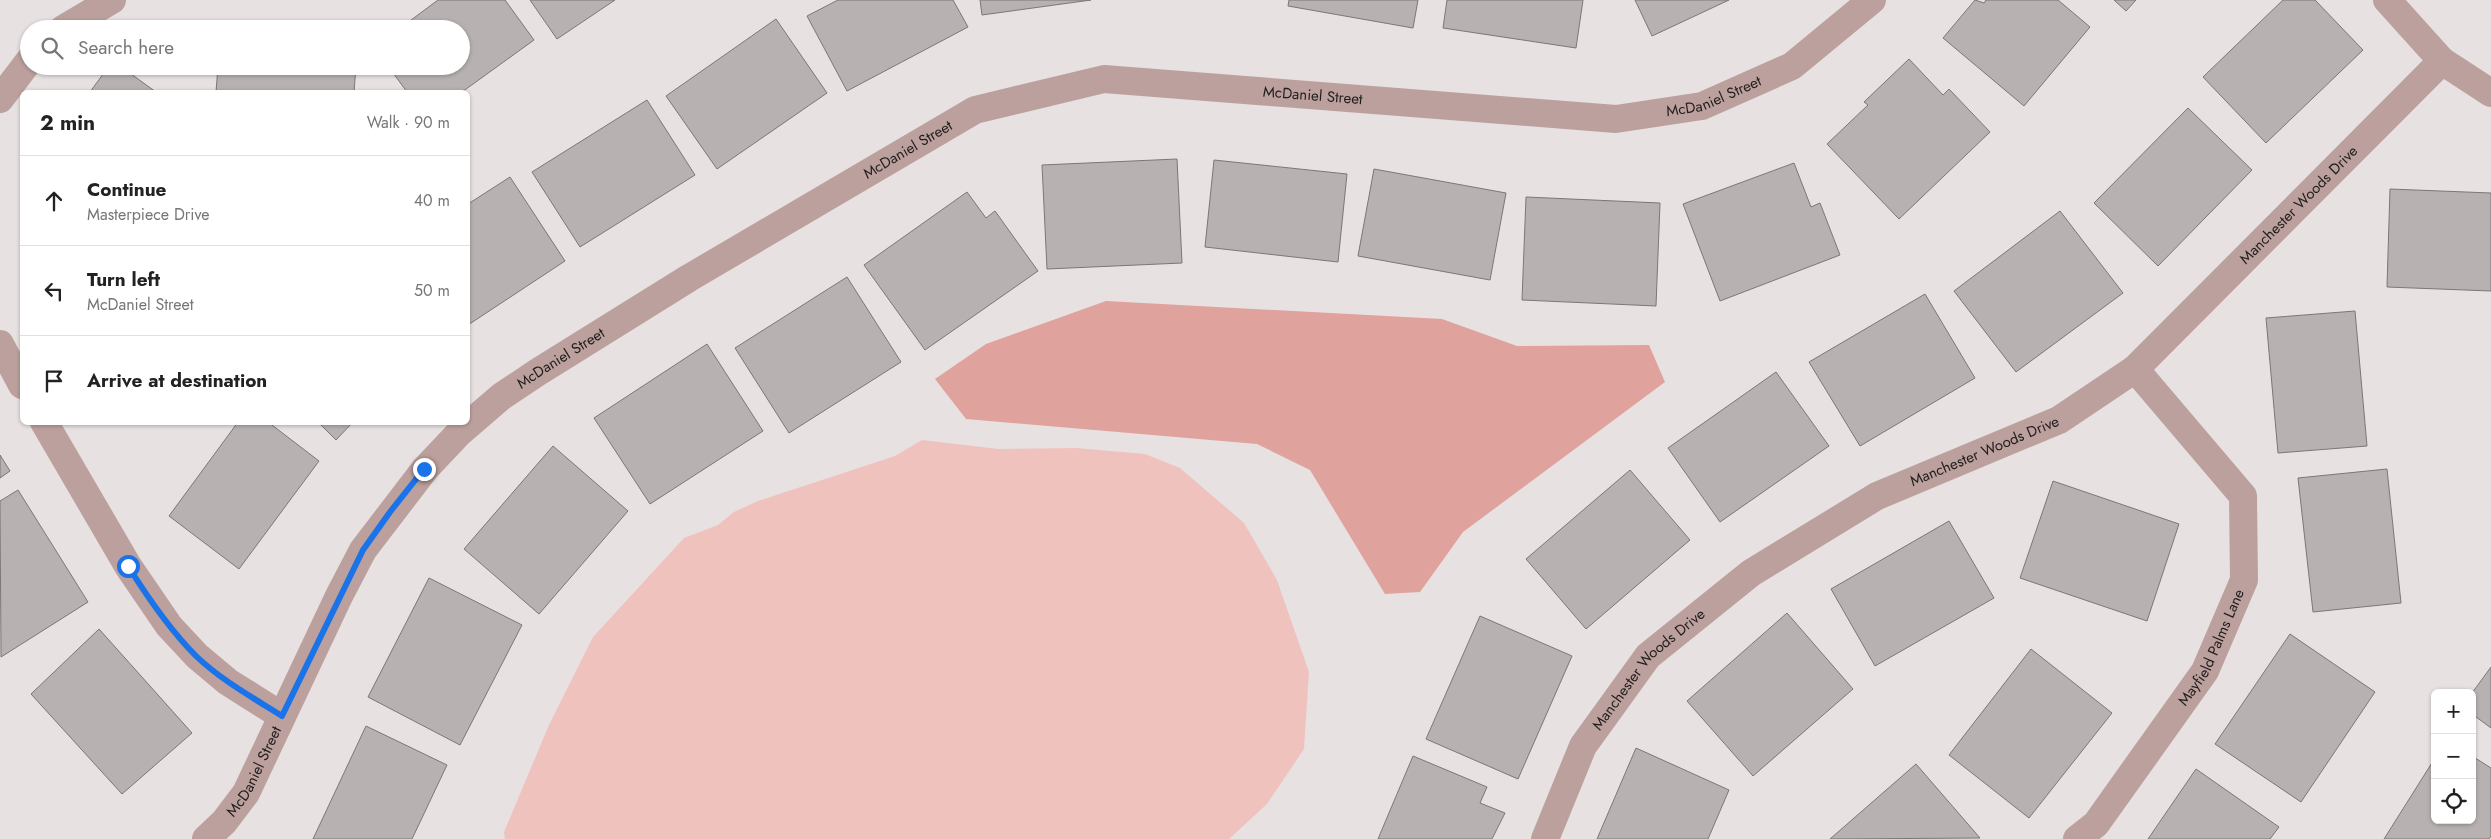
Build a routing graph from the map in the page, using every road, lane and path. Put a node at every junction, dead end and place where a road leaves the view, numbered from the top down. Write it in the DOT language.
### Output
graph roads {
  1 [pos="112,0"];
  2 [pos="1872,0"];
  3 [pos="2387,0"];
  4 [pos="78,20"];
  5 [pos="2442,61"];
  6 [pos="2491,93"];
  7 [pos="0,344"];
  8 [pos="2135,369"];
  9 [pos="20,381"];
  10 [pos="470,423"];
  11 [pos="46,425"];
  12 [pos="468,425"];
  13 [pos="282,716"];
  14 [pos="206,839"];
  15 [pos="1545,839"];
  16 [pos="2077,839"];
  1 -- 4 [label="street"];
  2 -- 10 [label="street, McDaniel Street"];
  3 -- 5 [label="street"];
  5 -- 6 [label="street"];
  5 -- 8 [label="street, Manchester Woods Drive"];
  7 -- 9 [label="street"];
  8 -- 15 [label="street, Manchester Woods Drive"];
  8 -- 16 [label="street, Mayfield Palms Lane"];
  11 -- 13 [label="street"];
  12 -- 13 [label="street, McDaniel Street"];
  13 -- 14 [label="street, McDaniel Street"];
}
